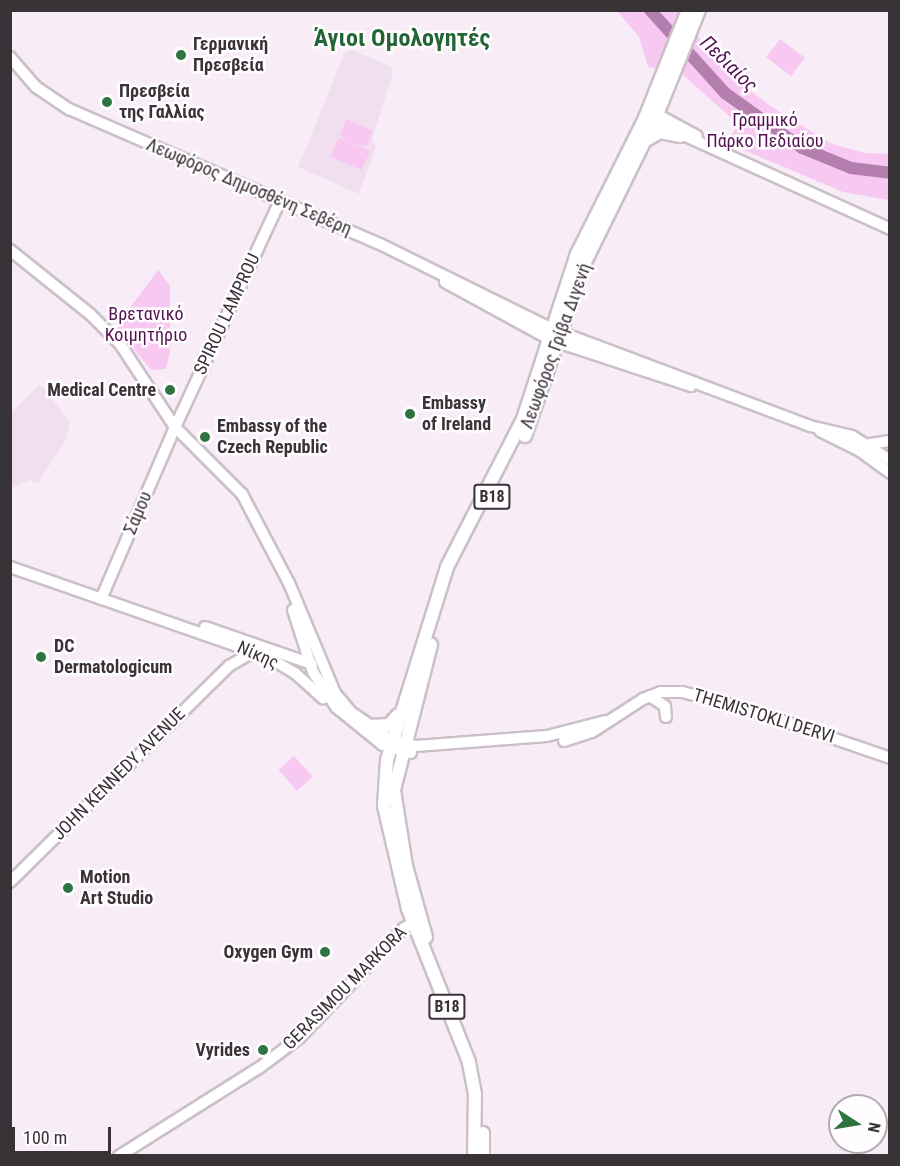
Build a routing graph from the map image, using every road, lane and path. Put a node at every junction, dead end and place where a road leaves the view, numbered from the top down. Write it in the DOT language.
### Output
graph roads {
  1 [pos="699,10"];
  2 [pos="689,19"];
  3 [pos="10,57"];
  4 [pos="651,116"];
  5 [pos="681,136"];
  6 [pos="643,145"];
  7 [pos="280,201"];
  8 [pos="890,222"];
  9 [pos="890,229"];
  10 [pos="10,250"];
  11 [pos="554,335"];
  12 [pos="175,427"];
  13 [pos="815,428"];
  14 [pos="890,441"];
  15 [pos="870,446"];
  16 [pos="887,467"];
  17 [pos="10,567"];
  18 [pos="281,570"];
  19 [pos="101,599"];
  20 [pos="170,621"];
  21 [pos="227,641"];
  22 [pos="253,652"];
  23 [pos="309,663"];
  24 [pos="229,666"];
  25 [pos="327,675"];
  26 [pos="650,696"];
  27 [pos="336,708"];
  28 [pos="401,711"];
  29 [pos="666,717"];
  30 [pos="369,726"];
  31 [pos="397,746"];
  32 [pos="890,758"];
  33 [pos="10,882"];
  34 [pos="416,921"];
  35 [pos="119,1155"];
  36 [pos="474,1155"];
  37 [pos="483,1155"];
  1 -- 2 [label="main road, Λεωφόρος Γρίβα Διγενή / B18"];
  2 -- 4 [label="main road, Λεωφόρος Γρίβα Διγενή / B18"];
  3 -- 7 [label="main road, Λεωφόρος Δημοσθένη Σεβέρη"];
  4 -- 5 [label="main road"];
  4 -- 6 [label="main road, Λεωφόρος Γρίβα Διγενή / B18"];
  4 -- 8 [label="main road"];
  4 -- 11 [label="main road, Λεωφόρος Γρίβα Διγενή / B18"];
  5 -- 6 [label="main road"];
  5 -- 9 [label="main road"];
  6 -- 11 [label="main road, Λεωφόρος Γρίβα Διγενή / B18"];
  7 -- 11 [label="main road, Λεωφόρος Δημοσθένη Σεβέρη"];
  7 -- 12 [label="main road, SPIROU LAMPROU"];
  10 -- 12 [label="main road"];
  11 -- 13 [label="main road, Λεωφόρος Δημοσθένη Σεβέρη"];
  11 -- 28 [label="main road, Λεωφόρος Γρίβα Διγενή / B18"];
  11 -- 31 [label="main road, Λεωφόρος Γρίβα Διγενή / B18"];
  12 -- 18 [label="main road"];
  12 -- 19 [label="main road, Σάμου"];
  13 -- 15 [label="main road"];
  13 -- 16 [label="main road"];
  14 -- 15 [label="main road"];
  15 -- 16 [label="main road"];
  17 -- 19 [label="main road, Νίκης"];
  18 -- 23 [label="main road"];
  18 -- 25 [label="main road"];
  19 -- 20 [label="main road, Νίκης"];
  20 -- 21 [label="main road, Νίκης"];
  20 -- 23 [label="main road, Νίκης"];
  21 -- 22 [label="main road, Νίκης"];
  21 -- 24 [label="main road"];
  22 -- 24 [label="main road, JOHN KENNEDY AVENUE"];
  22 -- 27 [label="main road, Νίκης"];
  23 -- 25 [label="main road, Νίκης"];
  23 -- 27 [label="main road"];
  24 -- 33 [label="main road, JOHN KENNEDY AVENUE"];
  25 -- 30 [label="main road"];
  26 -- 29 [label="main road"];
  26 -- 31 [label="main road, THEMISTOKLI DERVI"];
  26 -- 32 [label="main road, THEMISTOKLI DERVI"];
  27 -- 31 [label="main road, Νίκης"];
  28 -- 30 [label="main road"];
  28 -- 31 [label="main road, Λεωφόρος Γρίβα Διγενή / B18"];
  30 -- 31 [label="main road"];
  31 -- 34 [label="main road, B18"];
  34 -- 35 [label="main road, GERASIMOU MARKORA"];
  34 -- 36 [label="main road, B18"];
  34 -- 37 [label="main road, B18"];
}
